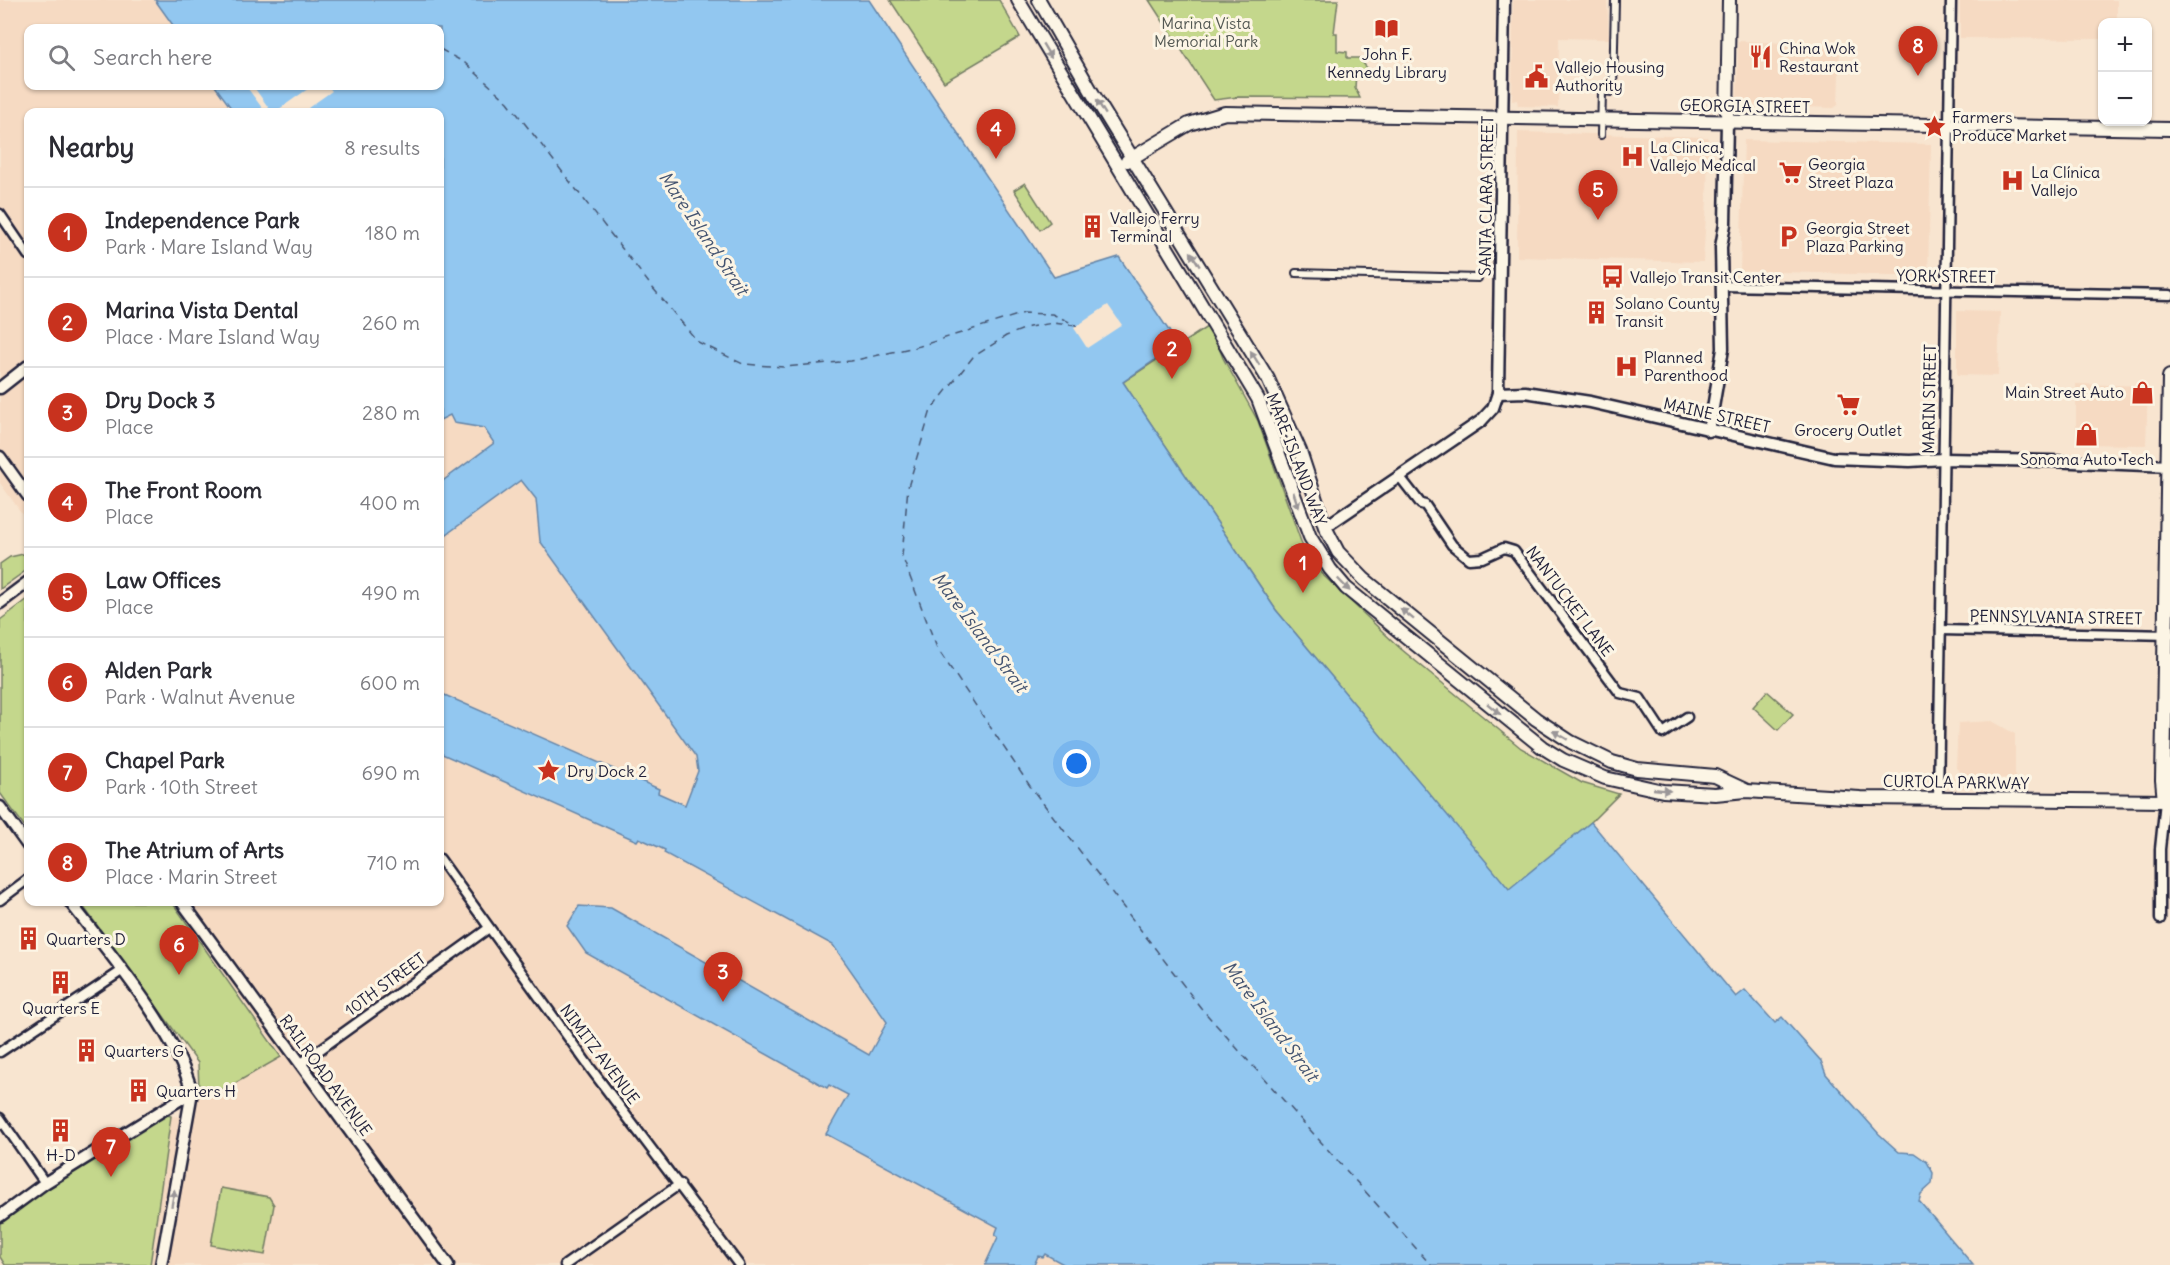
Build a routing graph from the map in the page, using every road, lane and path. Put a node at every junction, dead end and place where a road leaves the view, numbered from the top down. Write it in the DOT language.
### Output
graph roads {
  1 [pos="1018,0"];
  2 [pos="1039,0"];
  3 [pos="1504,0"];
  4 [pos="1615,0"];
  5 [pos="1730,0"];
  6 [pos="1951,0"];
  7 [pos="1503,117"];
  8 [pos="1601,119"];
  9 [pos="1727,122"];
  10 [pos="1948,126"];
  11 [pos="2170,129"];
  12 [pos="1601,135"];
  13 [pos="1132,157"];
  14 [pos="1118,168"];
  15 [pos="0,214"];
  16 [pos="24,249"];
  17 [pos="1296,273"];
  18 [pos="1478,278"];
  19 [pos="1722,286"];
  20 [pos="1945,292"];
  21 [pos="2170,295"];
  22 [pos="24,369"];
  23 [pos="2170,377"];
  24 [pos="0,388"];
  25 [pos="1498,393"];
  26 [pos="1709,430"];
  27 [pos="0,457"];
  28 [pos="1943,459"];
  29 [pos="2169,466"];
  30 [pos="1400,477"];
  31 [pos="24,490"];
  32 [pos="1325,527"];
  33 [pos="1310,537"];
  34 [pos="24,585"];
  35 [pos="0,603"];
  36 [pos="1941,630"];
  37 [pos="2168,635"];
  38 [pos="1688,717"];
  39 [pos="1612,762"];
  40 [pos="1605,778"];
  41 [pos="1746,791"];
  42 [pos="1938,799"];
  43 [pos="2169,803"];
  44 [pos="0,807"];
  45 [pos="24,840"];
  46 [pos="444,865"];
  47 [pos="24,882"];
  48 [pos="0,900"];
  49 [pos="73,906"];
  50 [pos="185,906"];
  51 [pos="2160,919"];
  52 [pos="489,928"];
  53 [pos="123,970"];
  54 [pos="0,1052"];
  55 [pos="300,1064"];
  56 [pos="192,1092"];
  57 [pos="0,1118"];
  58 [pos="45,1183"];
  59 [pos="680,1184"];
  60 [pos="0,1216"];
  61 [pos="161,1265"];
  62 [pos="448,1265"];
  63 [pos="565,1265"];
  64 [pos="739,1265"];
  1 -- 14 [label="main road, MARE ISLAND WAY, one-way"];
  13 -- 2 [label="main road, MARE ISLAND WAY, one-way"];
  3 -- 7 [label="street, SANTA CLARA STREET"];
  4 -- 8 [label="street"];
  5 -- 9 [label="main road"];
  6 -- 10 [label="street, MARIN STREET"];
  7 -- 8 [label="main road, GEORGIA STREET"];
  7 -- 13 [label="main road, GEORGIA STREET"];
  7 -- 25 [label="street, SANTA CLARA STREET"];
  8 -- 9 [label="main road, GEORGIA STREET"];
  8 -- 12 [label="street"];
  9 -- 10 [label="main road, GEORGIA STREET"];
  9 -- 19 [label="street"];
  10 -- 11 [label="main road, GEORGIA STREET"];
  10 -- 20 [label="street, MARIN STREET"];
  13 -- 14 [label="main road, GEORGIA STREET"];
  32 -- 13 [label="main road, MARE ISLAND WAY, one-way"];
  14 -- 33 [label="main road, MARE ISLAND WAY, one-way"];
  15 -- 16 [label="street"];
  17 -- 18 [label="street"];
  19 -- 20 [label="street, YORK STREET"];
  19 -- 26 [label="street"];
  20 -- 21 [label="street, YORK STREET"];
  20 -- 28 [label="street, MARIN STREET"];
  22 -- 24 [label="street"];
  23 -- 29 [label="main road"];
  25 -- 26 [label="street, MAINE STREET"];
  25 -- 30 [label="street"];
  26 -- 28 [label="street, MAINE STREET"];
  27 -- 31 [label="street"];
  28 -- 29 [label="street, MAINE STREET"];
  28 -- 36 [label="street, MARIN STREET"];
  29 -- 37 [label="main road"];
  30 -- 32 [label="street"];
  30 -- 38 [label="street, NANTUCKET LANE"];
  32 -- 33 [label="main road"];
  39 -- 32 [label="main road, MARE ISLAND WAY, one-way"];
  33 -- 40 [label="main road, MARE ISLAND WAY, one-way"];
  34 -- 35 [label="street"];
  36 -- 37 [label="street, PENNSYLVANIA STREET"];
  36 -- 42 [label="street, MARIN STREET"];
  37 -- 43 [label="main road"];
  39 -- 41 [label="main road, CURTOLA PARKWAY"];
  40 -- 41 [label="main road, CURTOLA PARKWAY, one-way"];
  41 -- 42 [label="main road, CURTOLA PARKWAY"];
  42 -- 43 [label="main road, CURTOLA PARKWAY"];
  43 -- 51 [label="street"];
  44 -- 45 [label="street"];
  46 -- 52 [label="street, NIMITZ AVENUE"];
  47 -- 48 [label="street"];
  49 -- 53 [label="street"];
  50 -- 55 [label="street, RAILROAD AVENUE"];
  52 -- 55 [label="street, 10TH STREET"];
  52 -- 59 [label="street, NIMITZ AVENUE"];
  53 -- 54 [label="street"];
  53 -- 56 [label="street"];
  55 -- 62 [label="street, RAILROAD AVENUE"];
  56 -- 58 [label="street"];
  61 -- 56 [label="street, one-way"];
  57 -- 58 [label="street"];
  58 -- 60 [label="street"];
  59 -- 63 [label="street"];
  59 -- 64 [label="street, NIMITZ AVENUE"];
}
